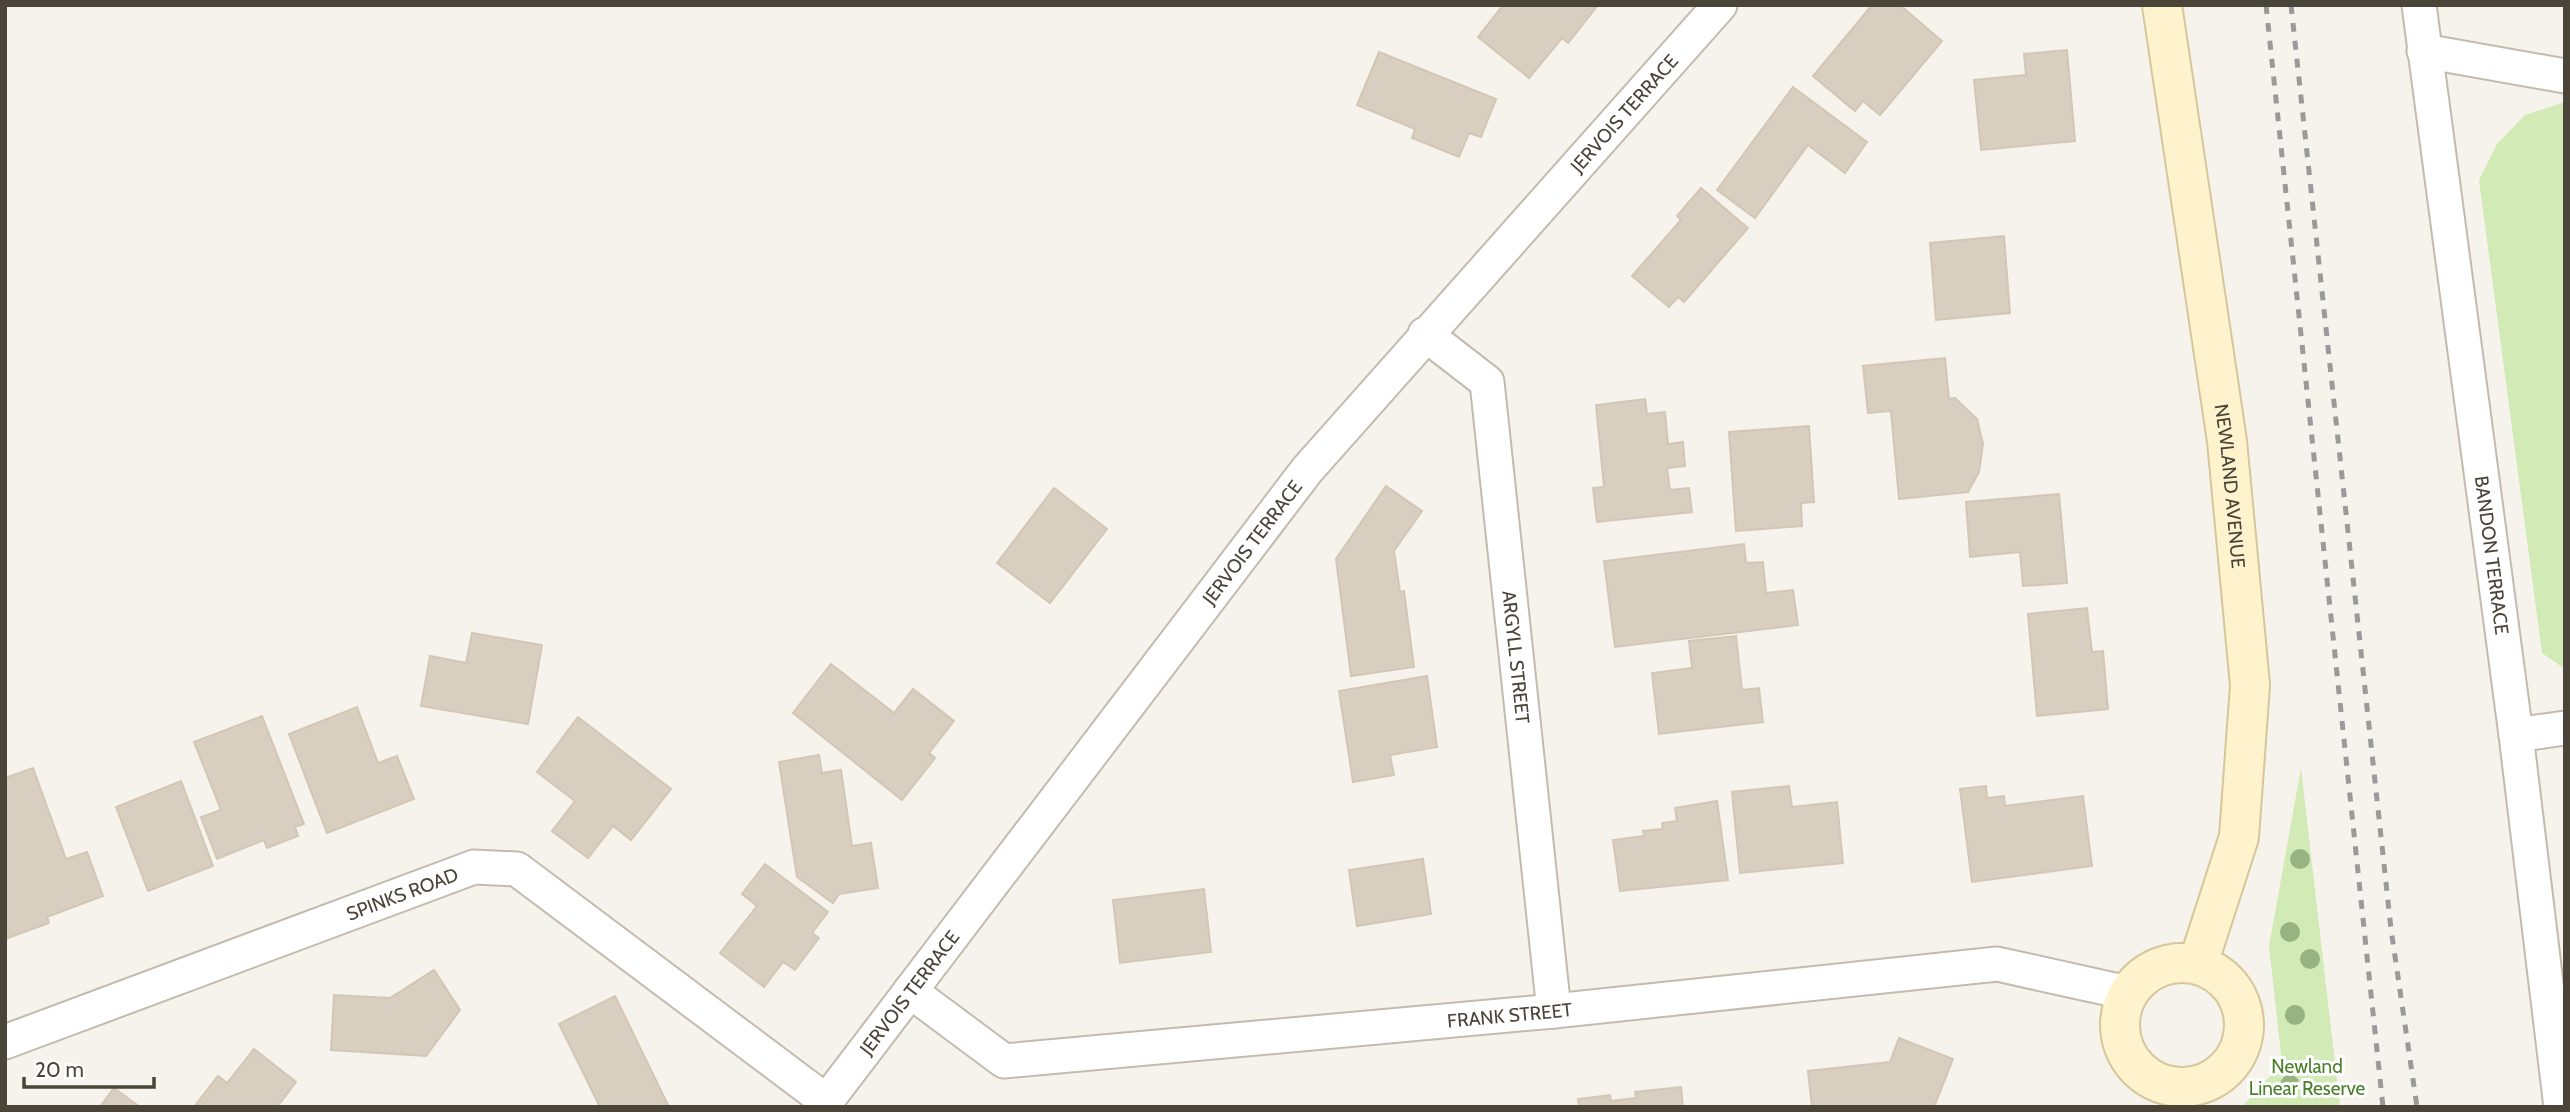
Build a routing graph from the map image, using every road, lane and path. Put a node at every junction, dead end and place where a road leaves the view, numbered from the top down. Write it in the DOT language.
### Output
graph roads {
  1 [pos="1720,5"];
  2 [pos="2162,5"];
  3 [pos="2419,5"];
  4 [pos="2424,51"];
  5 [pos="2565,76"];
  6 [pos="1425,334"];
  7 [pos="2565,728"];
  8 [pos="2516,735"];
  9 [pos="2198,964"];
  10 [pos="910,991"];
  11 [pos="2128,993"];
  12 [pos="1554,1011"];
  13 [pos="5,1042"];
  14 [pos="2150,1094"];
  15 [pos="824,1104"];
  16 [pos="2561,1107"];
  1 -- 6 [label="street, JERVOIS TERRACE"];
  2 -- 9 [label="street, NEWLAND AVENUE"];
  3 -- 4 [label="street, BANDON TERRACE"];
  4 -- 5 [label="street"];
  4 -- 8 [label="street, BANDON TERRACE"];
  6 -- 10 [label="street, JERVOIS TERRACE"];
  6 -- 12 [label="street, ARGYLL STREET"];
  7 -- 8 [label="street"];
  8 -- 16 [label="street, BANDON TERRACE"];
  9 -- 11 [label="street"];
  9 -- 14 [label="street"];
  10 -- 12 [label="street, FRANK STREET"];
  10 -- 15 [label="street, JERVOIS TERRACE"];
  11 -- 12 [label="street, FRANK STREET"];
  11 -- 14 [label="street"];
  13 -- 15 [label="street, SPINKS ROAD"];
}
